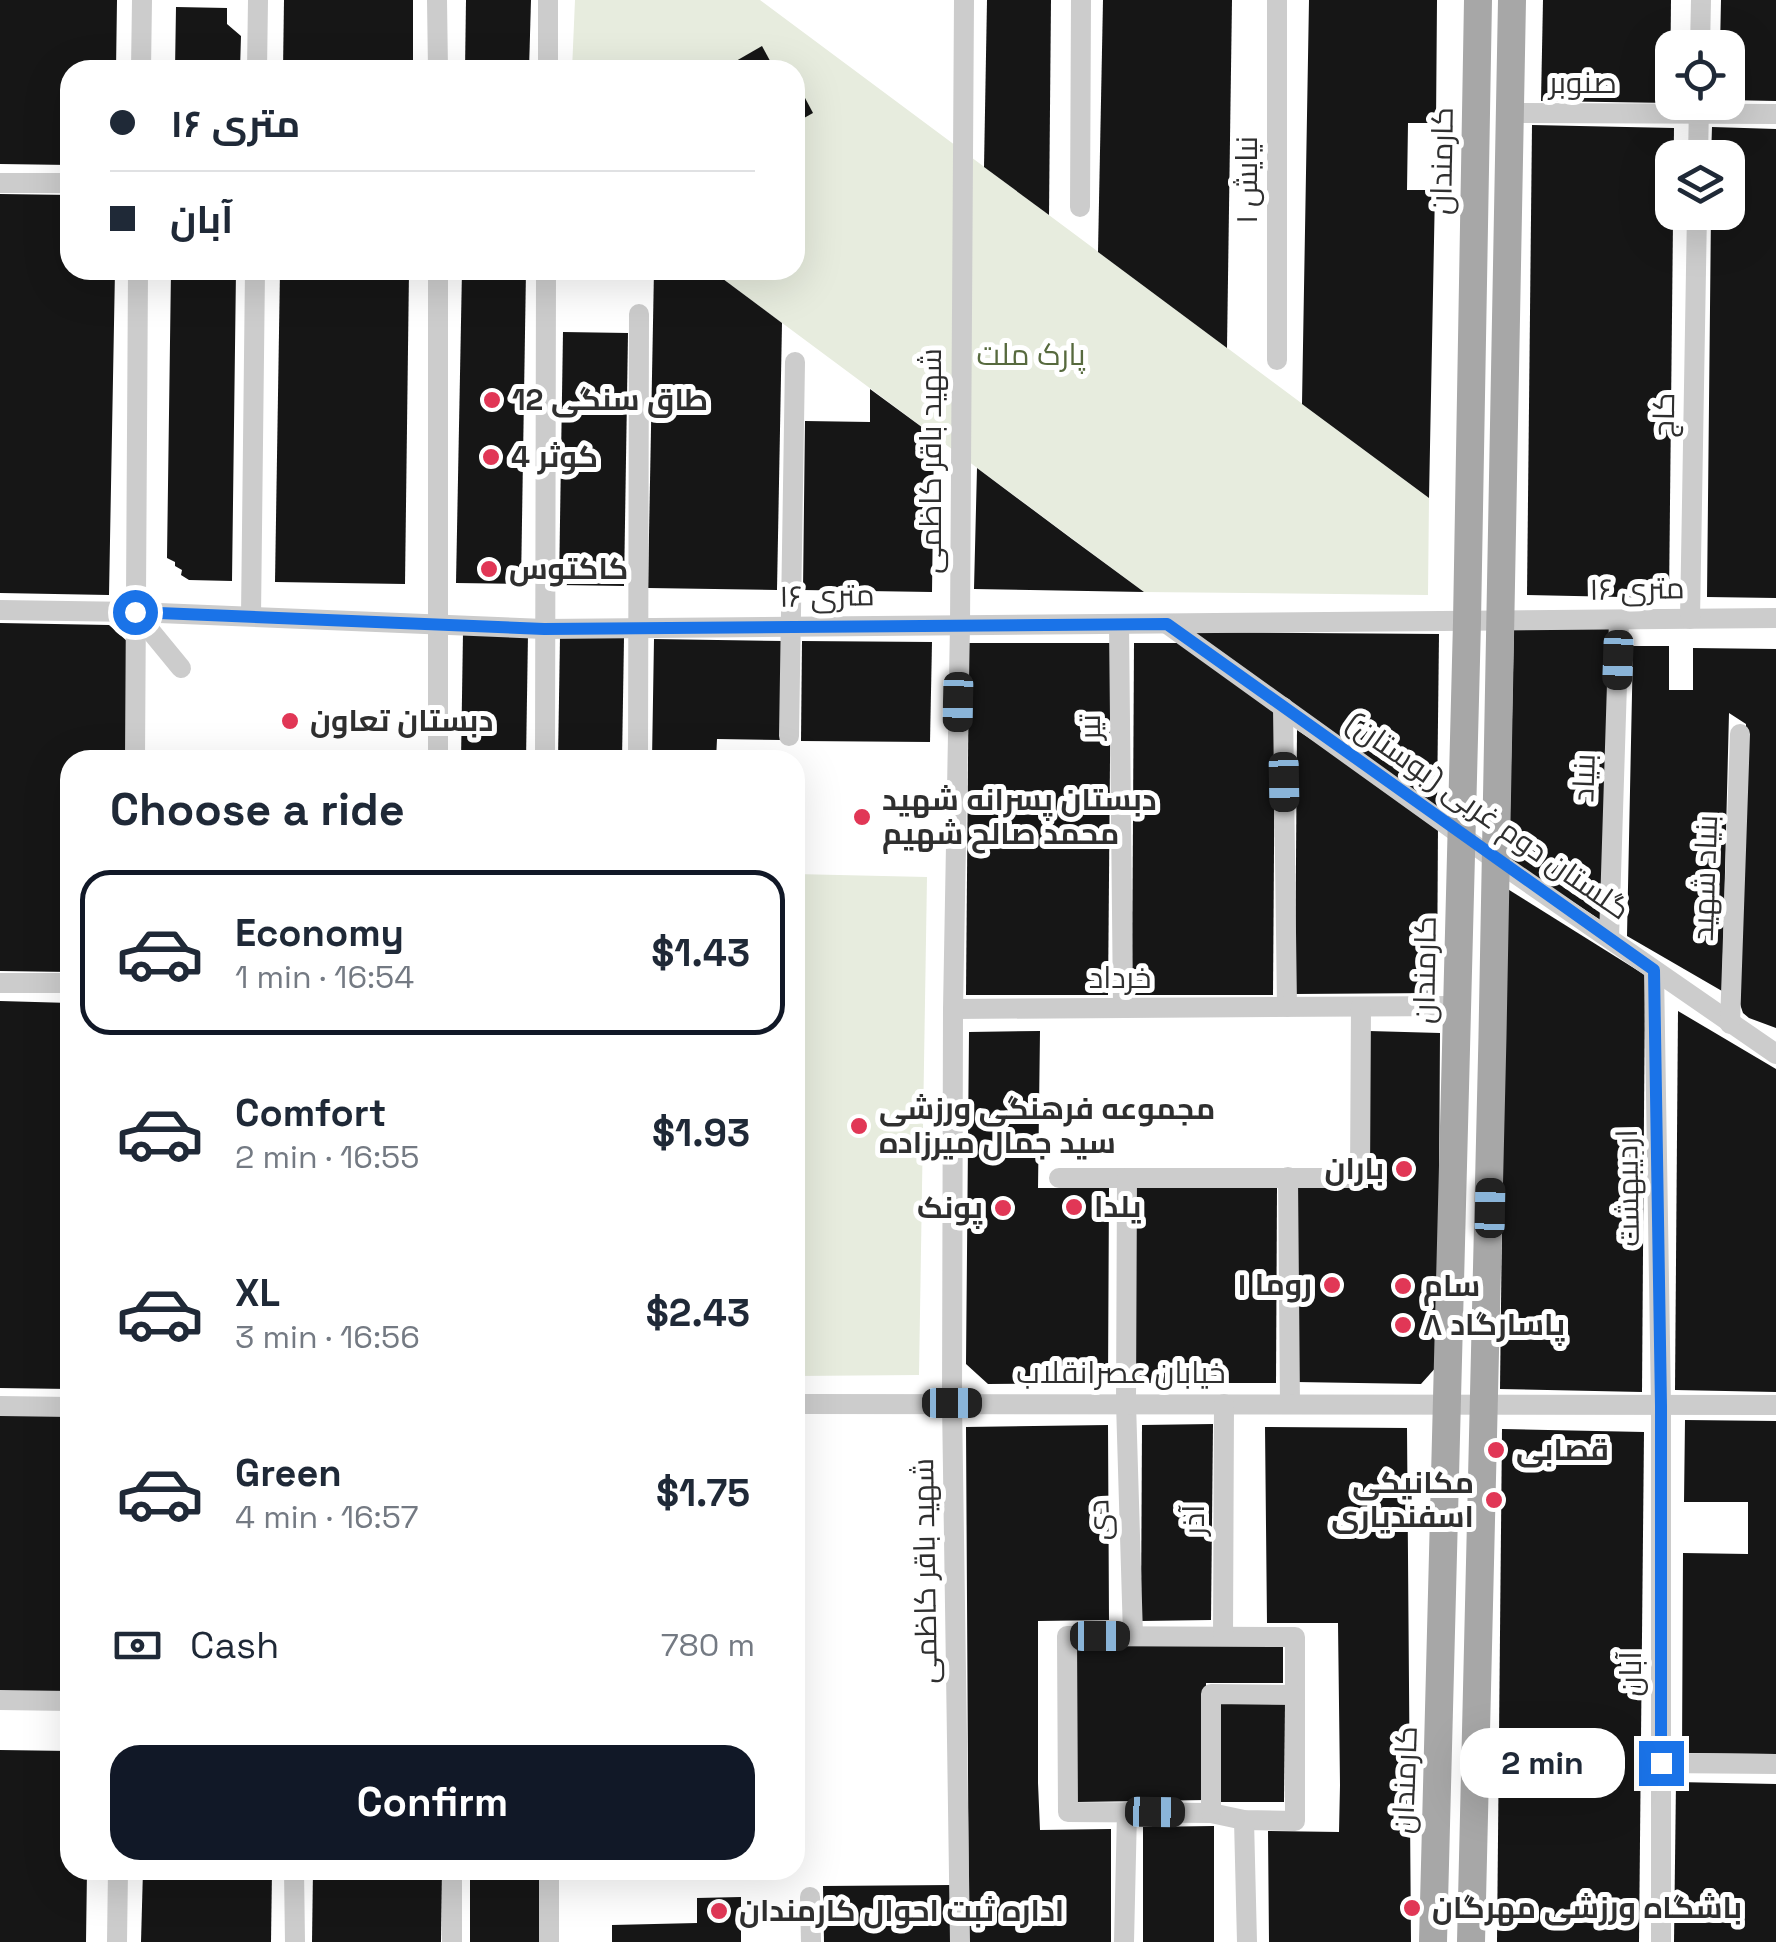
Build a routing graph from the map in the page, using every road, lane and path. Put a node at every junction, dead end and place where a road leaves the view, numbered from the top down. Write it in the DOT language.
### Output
graph roads {
  1 [pos="142,0"];
  2 [pos="258,0"];
  3 [pos="437,0"];
  4 [pos="548,0"];
  5 [pos="964,0"];
  6 [pos="1081,0"];
  7 [pos="1277,0"];
  8 [pos="1478,0"];
  9 [pos="1512,0"];
  10 [pos="1702,0"];
  11 [pos="1701,30"];
  12 [pos="141,60"];
  13 [pos="257,60"];
  14 [pos="438,60"];
  15 [pos="548,60"];
  16 [pos="1655,109"];
  17 [pos="1745,112"];
  18 [pos="1510,113"];
  19 [pos="1776,114"];
  20 [pos="60,182"];
  21 [pos="0,183"];
  22 [pos="1080,208"];
  23 [pos="1697,230"];
  24 [pos="138,280"];
  25 [pos="255,280"];
  26 [pos="438,280"];
  27 [pos="546,280"];
  28 [pos="640,314"];
  29 [pos="1277,360"];
  30 [pos="796,362"];
  31 [pos="0,610"];
  32 [pos="135,612"];
  33 [pos="251,616"];
  34 [pos="1776,618"];
  35 [pos="1690,619"];
  36 [pos="1619,620"];
  37 [pos="1498,621"];
  38 [pos="1467,622"];
  39 [pos="960,624"];
  40 [pos="1119,624"];
  41 [pos="1167,624"];
  42 [pos="440,626"];
  43 [pos="790,627"];
  44 [pos="640,628"];
  45 [pos="544,629"];
  46 [pos="181,668"];
  47 [pos="1283,707"];
  48 [pos="1740,734"];
  49 [pos="789,736"];
  50 [pos="135,750"];
  51 [pos="438,750"];
  52 [pos="544,750"];
  53 [pos="638,750"];
  54 [pos="1461,835"];
  55 [pos="1494,858"];
  56 [pos="1609,938"];
  57 [pos="1654,970"];
  58 [pos="0,982"];
  59 [pos="60,982"];
  60 [pos="1287,1006"];
  61 [pos="1457,1006"];
  62 [pos="1361,1007"];
  63 [pos="1123,1008"];
  64 [pos="953,1009"];
  65 [pos="1730,1024"];
  66 [pos="1776,1054"];
  67 [pos="1060,1178"];
  68 [pos="1127,1178"];
  69 [pos="1288,1178"];
  70 [pos="1487,1402"];
  71 [pos="952,1403"];
  72 [pos="1126,1403"];
  73 [pos="805,1404"];
  74 [pos="1224,1404"];
  75 [pos="1290,1404"];
  76 [pos="1446,1404"];
  77 [pos="1776,1405"];
  78 [pos="0,1406"];
  79 [pos="60,1406"];
  80 [pos="1661,1406"];
  81 [pos="1132,1636"];
  82 [pos="1224,1636"];
  83 [pos="1295,1695"];
  84 [pos="0,1700"];
  85 [pos="60,1701"];
  86 [pos="1661,1763"];
  87 [pos="1776,1764"];
  88 [pos="1127,1812"];
  89 [pos="1212,1813"];
  90 [pos="1244,1820"];
  91 [pos="118,1880"];
  92 [pos="294,1880"];
  93 [pos="452,1880"];
  94 [pos="550,1880"];
  95 [pos="810,1897"];
  96 [pos="117,1942"];
  97 [pos="295,1942"];
  98 [pos="452,1942"];
  99 [pos="550,1942"];
  100 [pos="811,1942"];
  101 [pos="960,1942"];
  102 [pos="1124,1942"];
  103 [pos="1248,1942"];
  104 [pos="1433,1942"];
  105 [pos="1471,1942"];
  106 [pos="1661,1942"];
  1 -- 12 [label="street"];
  2 -- 13 [label="street"];
  3 -- 14 [label="street"];
  4 -- 15 [label="street"];
  5 -- 39 [label="street, شهید باقر کاظمی"];
  6 -- 22 [label="street"];
  7 -- 29 [label="street, نیایش ۱"];
  8 -- 38 [label="main road, کارمندان"];
  9 -- 18 [label="main road"];
  10 -- 11 [label="street"];
  16 -- 18 [label="street, صنوبر"];
  17 -- 19 [label="street, صنوبر"];
  18 -- 37 [label="main road"];
  20 -- 21 [label="street"];
  23 -- 35 [label="street, کاج"];
  24 -- 32 [label="street"];
  25 -- 33 [label="street"];
  26 -- 42 [label="street"];
  27 -- 45 [label="street"];
  28 -- 44 [label="street"];
  30 -- 43 [label="street"];
  31 -- 32 [label="street, ۱۶ متری"];
  32 -- 33 [label="street, ۱۶ متری"];
  32 -- 46 [label="street"];
  32 -- 50 [label="street"];
  33 -- 42 [label="street, ۱۶ متری"];
  34 -- 35 [label="street, ۱۶ متری"];
  35 -- 36 [label="street, ۱۶ متری"];
  36 -- 37 [label="street, ۱۶ متری"];
  36 -- 56 [label="street, بنیاد"];
  37 -- 38 [label="street, ۱۶ متری"];
  37 -- 55 [label="main road"];
  38 -- 41 [label="street, ۱۶ متری"];
  38 -- 54 [label="main road, کارمندان"];
  39 -- 40 [label="street, ۱۶ متری"];
  39 -- 43 [label="street, ۱۶ متری"];
  39 -- 64 [label="street, شهید باقر کاظمی"];
  40 -- 41 [label="street, ۱۶ متری"];
  40 -- 63 [label="street, تیر"];
  41 -- 47 [label="street, گلستان دوم غربی (بوستان)"];
  42 -- 45 [label="street, ۱۶ متری"];
  42 -- 51 [label="street"];
  43 -- 44 [label="street, ۱۶ متری"];
  43 -- 49 [label="street"];
  44 -- 45 [label="street, ۱۶ متری"];
  44 -- 53 [label="street"];
  45 -- 52 [label="street"];
  47 -- 54 [label="street, گلستان دوم غربی (بوستان)"];
  47 -- 60 [label="street"];
  48 -- 65 [label="street, بنیاد شهید"];
  54 -- 55 [label="street, گلستان دوم غربی (بوستان)"];
  54 -- 61 [label="main road, کارمندان"];
  55 -- 56 [label="street, گلستان دوم غربی (بوستان)"];
  55 -- 70 [label="main road"];
  56 -- 57 [label="street, گلستان دوم غربی (بوستان)"];
  57 -- 65 [label="street, گلستان دوم غربی (بوستان)"];
  57 -- 80 [label="street, اردیبهشت"];
  58 -- 59 [label="street"];
  60 -- 62 [label="street, خرداد"];
  60 -- 63 [label="street, خرداد"];
  61 -- 62 [label="street, خرداد"];
  61 -- 76 [label="main road, کارمندان"];
  62 -- 69 [label="street"];
  63 -- 64 [label="street, خرداد"];
  64 -- 71 [label="street, شهید باقر کاظمی"];
  65 -- 66 [label="street, گلستان دوم غربی (بوستان)"];
  67 -- 68 [label="street"];
  68 -- 69 [label="street"];
  68 -- 72 [label="street, دی"];
  69 -- 75 [label="street"];
  70 -- 76 [label="street, خیابان عصرانقلاب"];
  70 -- 80 [label="street, خیابان عصرانقلاب"];
  70 -- 105 [label="main road"];
  71 -- 72 [label="street, خیابان عصرانقلاب"];
  71 -- 73 [label="street, خیابان عصرانقلاب"];
  71 -- 101 [label="street, شهید باقر کاظمی"];
  72 -- 74 [label="street, خیابان عصرانقلاب"];
  72 -- 81 [label="street, دی"];
  74 -- 75 [label="street, خیابان عصرانقلاب"];
  74 -- 82 [label="street, آذر"];
  75 -- 76 [label="street, خیابان عصرانقلاب"];
  76 -- 104 [label="main road, کارمندان"];
  77 -- 80 [label="street, خیابان عصرانقلاب"];
  78 -- 79 [label="street"];
  80 -- 86 [label="street, آبان"];
  81 -- 82 [label="street"];
  81 -- 88 [label="street"];
  82 -- 83 [label="street"];
  83 -- 89 [label="street"];
  83 -- 90 [label="street"];
  84 -- 85 [label="street"];
  86 -- 87 [label="street"];
  86 -- 106 [label="street, آبان"];
  88 -- 89 [label="street"];
  88 -- 102 [label="street"];
  89 -- 90 [label="street"];
  90 -- 103 [label="street"];
  91 -- 96 [label="street"];
  92 -- 97 [label="street"];
  93 -- 98 [label="street"];
  94 -- 99 [label="street"];
  95 -- 100 [label="street"];
}
